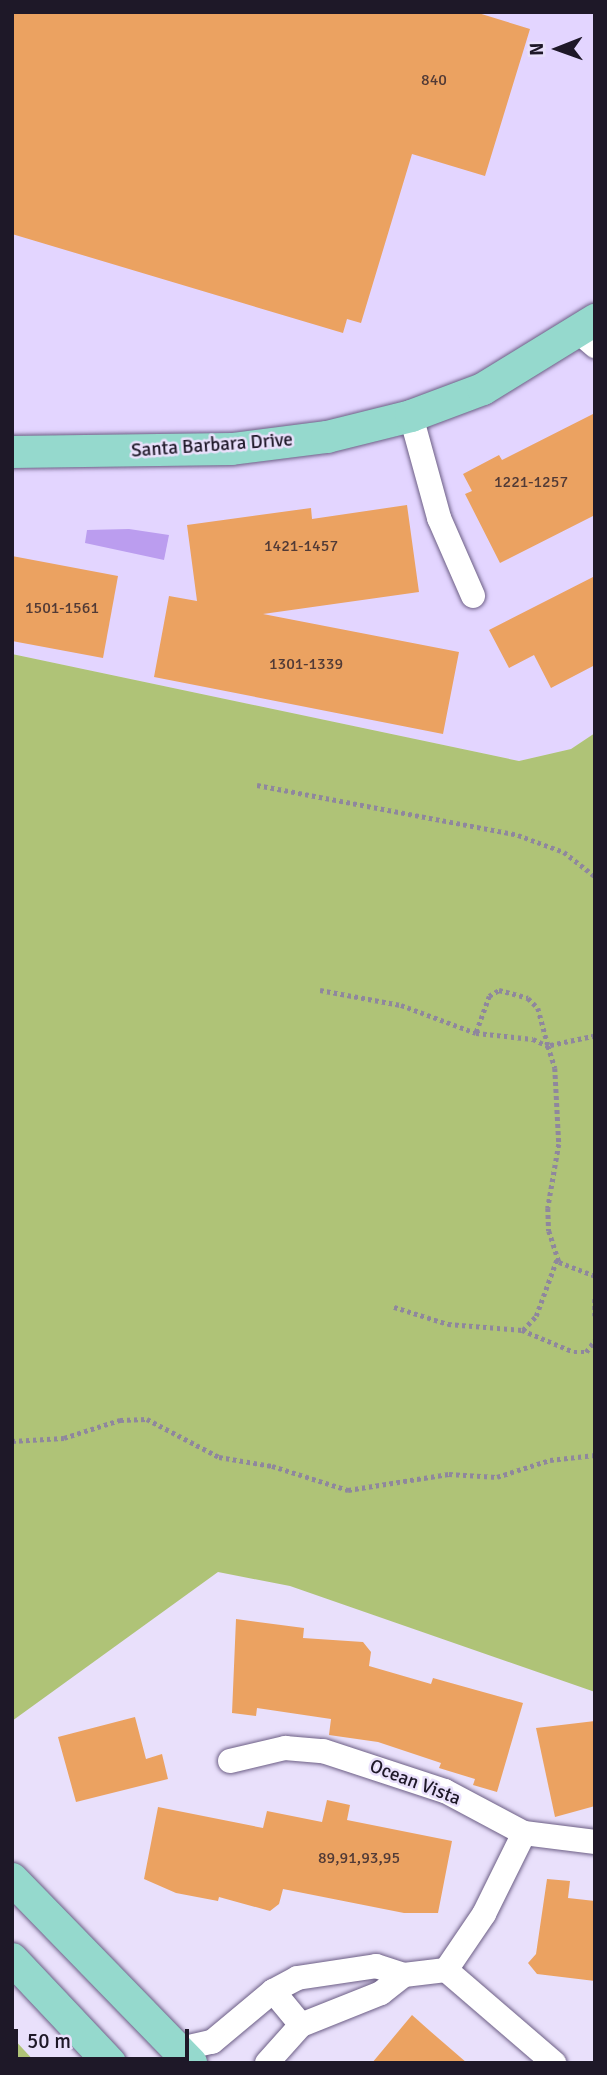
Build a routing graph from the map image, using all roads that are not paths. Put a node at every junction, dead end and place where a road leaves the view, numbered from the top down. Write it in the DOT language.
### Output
graph roads {
  1 [pos="590,333"];
  2 [pos="411,416"];
  3 [pos="12,452"];
  4 [pos="473,596"];
  5 [pos="230,1761"];
  6 [pos="524,1833"];
  7 [pos="595,1842"];
  8 [pos="12,1880"];
  9 [pos="12,1959"];
  10 [pos="446,1970"];
  11 [pos="404,1975"];
  12 [pos="273,1991"];
  13 [pos="302,2025"];
  14 [pos="184,2056"];
  15 [pos="110,2063"];
  16 [pos="267,2063"];
  17 [pos="554,2063"];
  1 -- 2 [label="main road, Santa Barbara Drive"];
  2 -- 3 [label="main road, Santa Barbara Drive"];
  2 -- 4 [label="street"];
  5 -- 6 [label="street, Ocean Vista"];
  6 -- 7 [label="street, Ocean Vista"];
  6 -- 10 [label="street"];
  8 -- 14 [label="main road"];
  9 -- 15 [label="main road"];
  10 -- 11 [label="street"];
  10 -- 17 [label="street"];
  11 -- 12 [label="street"];
  11 -- 13 [label="street"];
  12 -- 13 [label="street"];
  12 -- 14 [label="street"];
  13 -- 16 [label="street"];
}
